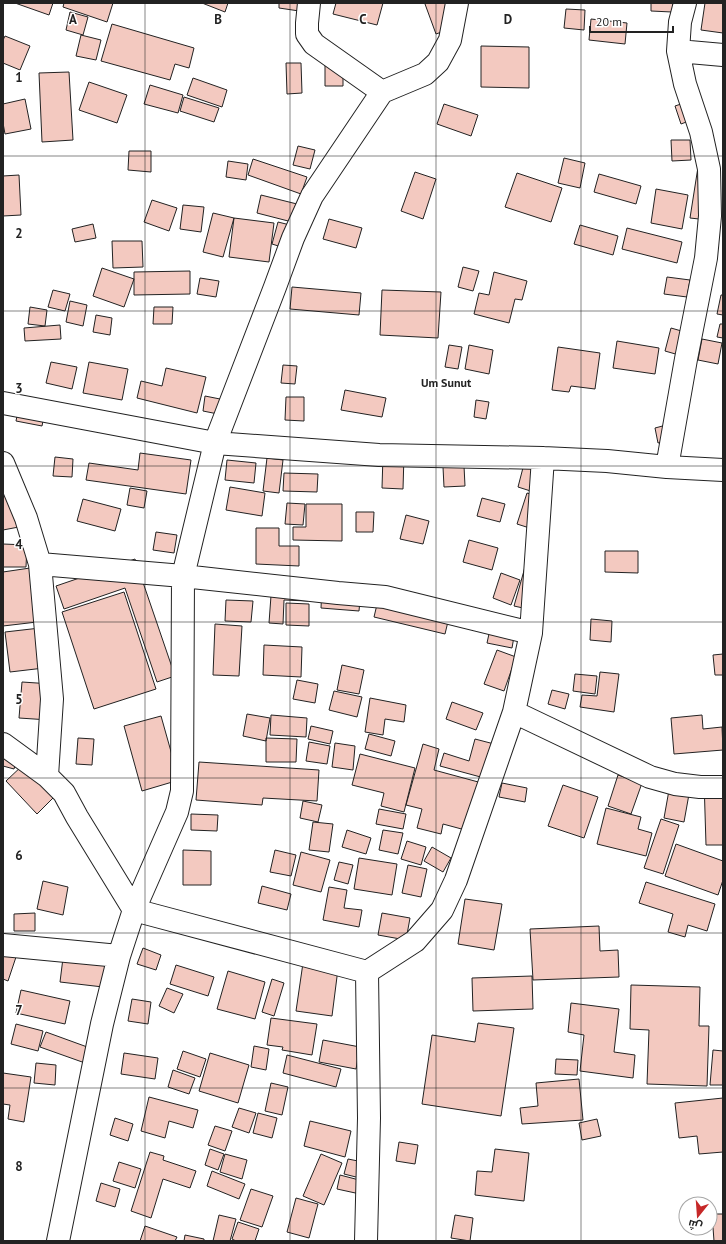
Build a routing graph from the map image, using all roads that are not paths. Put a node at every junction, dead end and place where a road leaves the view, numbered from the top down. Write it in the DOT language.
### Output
graph roads {
  1 [pos="309,3"];
  2 [pos="457,3"];
  3 [pos="685,3"];
  4 [pos="678,51"];
  5 [pos="723,56"];
  6 [pos="382,92"];
  7 [pos="3,403"];
  8 [pos="214,443"];
  9 [pos="543,458"];
  10 [pos="3,463"];
  11 [pos="667,467"];
  12 [pos="723,470"];
  13 [pos="40,564"];
  14 [pos="183,576"];
  15 [pos="531,633"];
  16 [pos="514,712"];
  17 [pos="3,744"];
  18 [pos="47,776"];
  19 [pos="723,787"];
  20 [pos="134,910"];
  21 [pos="3,945"];
  22 [pos="119,956"];
  23 [pos="368,972"];
  24 [pos="58,1241"];
  25 [pos="366,1241"];
  1 -- 6 [label="street"];
  2 -- 6 [label="street"];
  3 -- 4 [label="street"];
  4 -- 5 [label="street"];
  4 -- 11 [label="street"];
  6 -- 8 [label="street"];
  7 -- 8 [label="street"];
  8 -- 9 [label="street"];
  8 -- 14 [label="street"];
  9 -- 11 [label="street"];
  9 -- 15 [label="street"];
  10 -- 13 [label="street"];
  11 -- 12 [label="street"];
  13 -- 14 [label="street"];
  13 -- 18 [label="street"];
  14 -- 15 [label="street"];
  14 -- 20 [label="street"];
  15 -- 16 [label="street"];
  16 -- 19 [label="street"];
  16 -- 23 [label="street"];
  17 -- 18 [label="street"];
  18 -- 20 [label="street"];
  20 -- 22 [label="street"];
  20 -- 23 [label="street"];
  21 -- 22 [label="street"];
  22 -- 24 [label="street"];
  23 -- 25 [label="street"];
}
